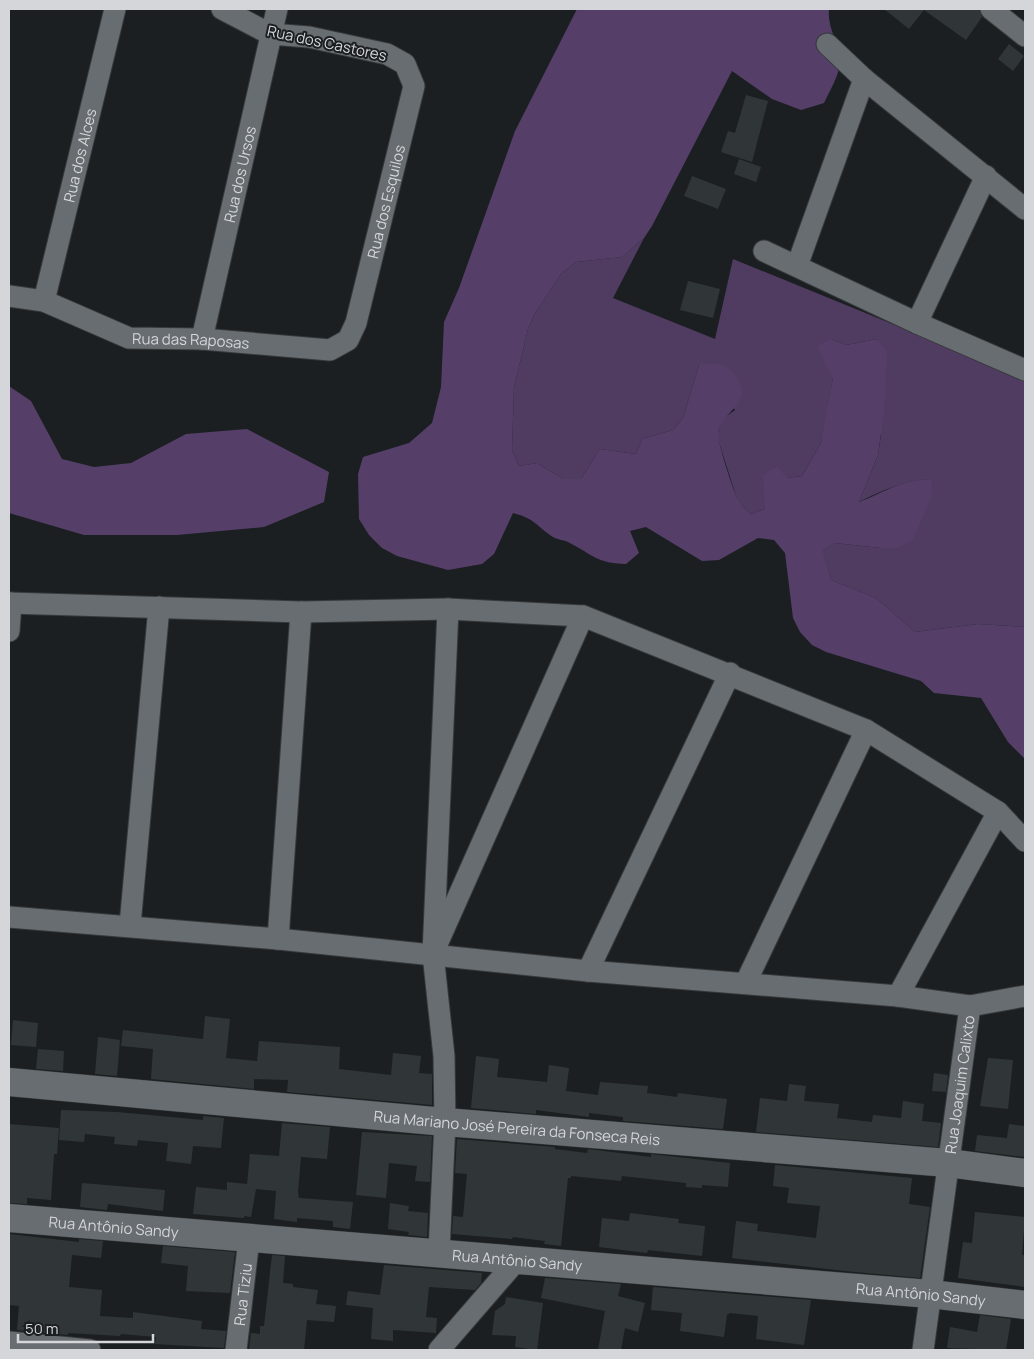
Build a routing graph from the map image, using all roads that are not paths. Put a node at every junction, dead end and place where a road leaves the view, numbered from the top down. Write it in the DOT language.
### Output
graph roads {
  1 [pos="115,9"];
  2 [pos="222,9"];
  3 [pos="277,9"];
  4 [pos="991,9"];
  5 [pos="270,34"];
  6 [pos="1025,36"];
  7 [pos="827,44"];
  8 [pos="405,64"];
  9 [pos="864,79"];
  10 [pos="986,176"];
  11 [pos="1025,209"];
  12 [pos="764,250"];
  13 [pos="797,266"];
  14 [pos="9,296"];
  15 [pos="44,302"];
  16 [pos="917,323"];
  17 [pos="202,339"];
  18 [pos="348,340"];
  19 [pos="1025,370"];
  20 [pos="10,603"];
  21 [pos="159,607"];
  22 [pos="448,608"];
  23 [pos="301,612"];
  24 [pos="583,616"];
  25 [pos="9,631"];
  26 [pos="730,673"];
  27 [pos="866,730"];
  28 [pos="998,812"];
  29 [pos="1025,841"];
  30 [pos="9,917"];
  31 [pos="130,925"];
  32 [pos="278,939"];
  33 [pos="433,954"];
  34 [pos="588,971"];
  35 [pos="746,982"];
  36 [pos="898,996"];
  37 [pos="1025,996"];
  38 [pos="970,1006"];
  39 [pos="9,1082"];
  40 [pos="445,1122"];
  41 [pos="948,1163"];
  42 [pos="1025,1173"];
  43 [pos="9,1218"];
  44 [pos="250,1239"];
  45 [pos="439,1252"];
  46 [pos="517,1260"];
  47 [pos="930,1294"];
  48 [pos="1025,1305"];
  49 [pos="9,1342"];
  50 [pos="90,1350"];
  51 [pos="236,1350"];
  52 [pos="439,1350"];
  53 [pos="923,1350"];
  1 -- 15 [label="street, Rua dos Alces"];
  2 -- 5 [label="street, Rua dos Castores"];
  3 -- 5 [label="street, Rua dos Ursos"];
  4 -- 6 [label="street"];
  5 -- 8 [label="street, Rua dos Castores"];
  5 -- 17 [label="street, Rua dos Ursos"];
  7 -- 9 [label="street"];
  8 -- 18 [label="street, Rua dos Esquilos"];
  9 -- 10 [label="street"];
  9 -- 13 [label="street"];
  10 -- 11 [label="street"];
  10 -- 16 [label="street"];
  12 -- 13 [label="street"];
  13 -- 16 [label="street"];
  14 -- 15 [label="street, Rua das Raposas"];
  15 -- 17 [label="street, Rua das Raposas"];
  16 -- 19 [label="street"];
  17 -- 18 [label="street, Rua das Raposas"];
  20 -- 21 [label="street"];
  20 -- 25 [label="street"];
  21 -- 23 [label="street"];
  21 -- 31 [label="street"];
  22 -- 23 [label="street"];
  22 -- 24 [label="street"];
  22 -- 33 [label="street"];
  23 -- 32 [label="street"];
  24 -- 26 [label="street"];
  24 -- 33 [label="street"];
  26 -- 27 [label="street"];
  26 -- 34 [label="street"];
  27 -- 28 [label="street"];
  27 -- 35 [label="street"];
  28 -- 29 [label="street"];
  28 -- 36 [label="street"];
  30 -- 31 [label="street"];
  31 -- 32 [label="street"];
  32 -- 33 [label="street"];
  33 -- 34 [label="street"];
  33 -- 40 [label="street"];
  34 -- 35 [label="street"];
  35 -- 36 [label="street"];
  36 -- 38 [label="street"];
  37 -- 38 [label="street"];
  38 -- 41 [label="street, Rua Joaquim Calixto"];
  39 -- 40 [label="street, Rua Mariano José Pereira da Fonseca Reis"];
  40 -- 41 [label="street, Rua Mariano José Pereira da Fonseca Reis"];
  40 -- 45 [label="street"];
  41 -- 42 [label="street, Rua Mariano José Pereira da Fonseca Reis"];
  41 -- 47 [label="street, Rua Joaquim Calixto"];
  43 -- 44 [label="street, Rua Antônio Sandy"];
  44 -- 45 [label="street, Rua Antônio Sandy"];
  44 -- 51 [label="street, Rua Tiziu"];
  45 -- 46 [label="street, Rua Antônio Sandy"];
  46 -- 47 [label="street, Rua Antônio Sandy"];
  46 -- 52 [label="street"];
  47 -- 48 [label="street, Rua Antônio Sandy"];
  47 -- 53 [label="street, Rua Joaquim Calixto"];
  49 -- 50 [label="street"];
}
